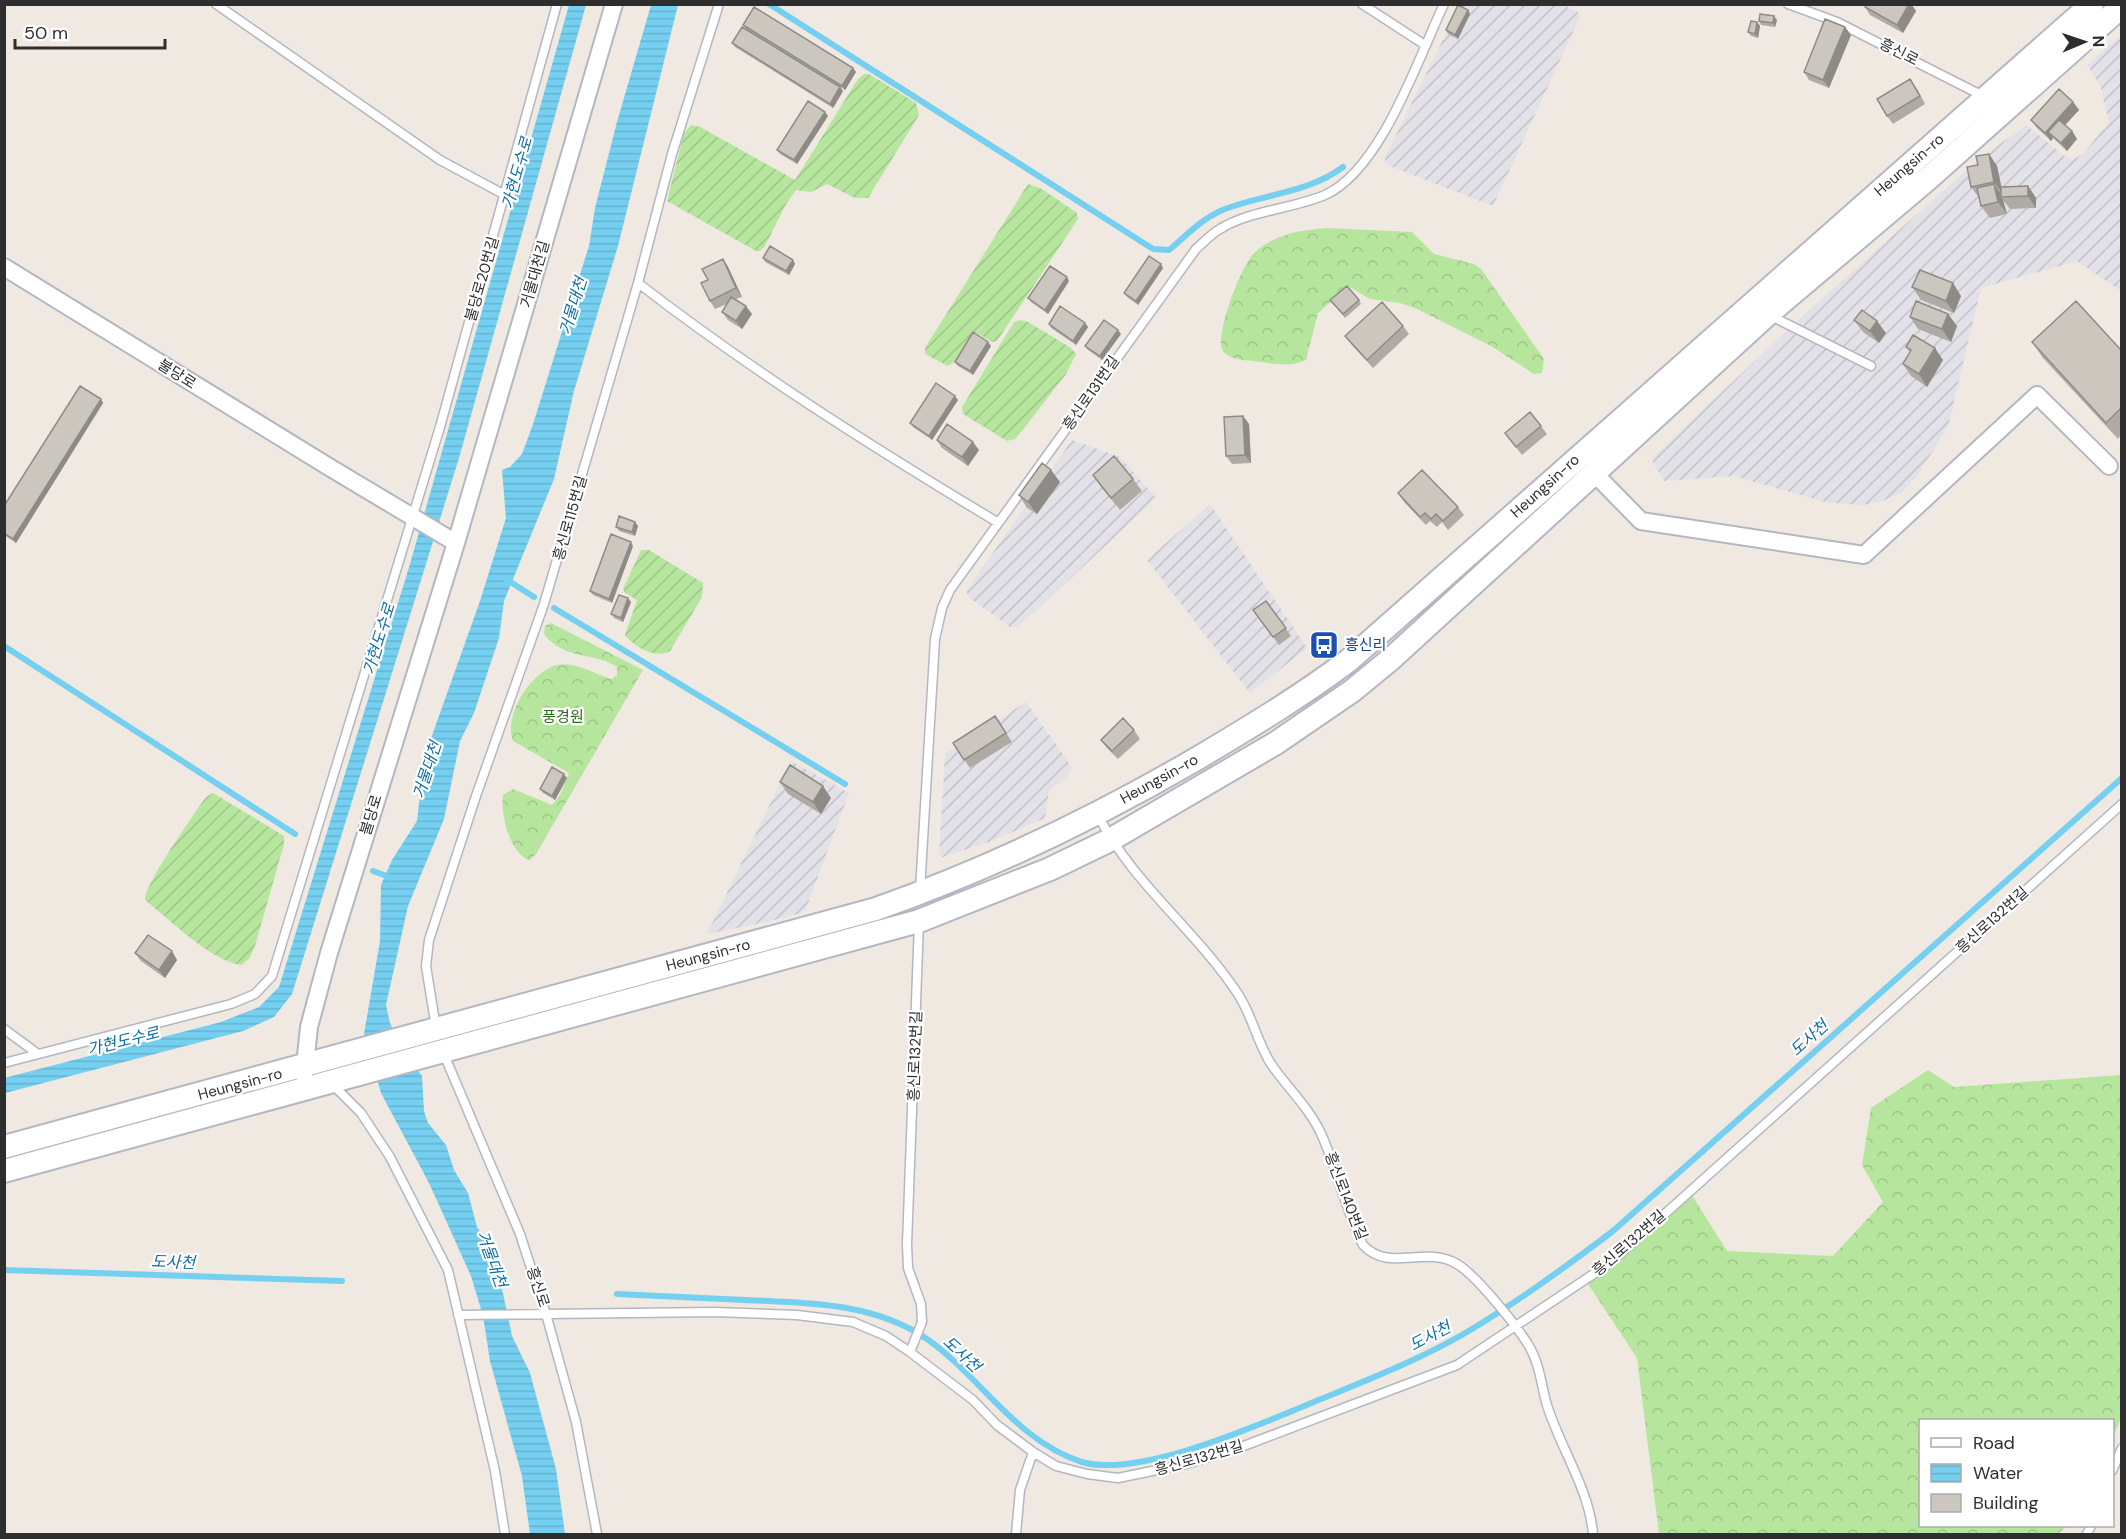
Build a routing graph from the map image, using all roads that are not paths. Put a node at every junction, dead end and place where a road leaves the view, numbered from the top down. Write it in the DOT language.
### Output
graph roads {
  1 [pos="216,4"];
  2 [pos="557,4"];
  3 [pos="614,4"];
  4 [pos="719,4"];
  5 [pos="1362,4"];
  6 [pos="1444,4"];
  7 [pos="1788,4"];
  8 [pos="2092,4"];
  9 [pos="2121,6"];
  10 [pos="1425,45"];
  11 [pos="1996,103"];
  12 [pos="505,195"];
  13 [pos="4,267"];
  14 [pos="638,283"];
  15 [pos="1767,314"];
  16 [pos="1871,366"];
  17 [pos="2109,466"];
  18 [pos="1594,473"];
  19 [pos="411,518"];
  20 [pos="997,522"];
  21 [pos="456,543"];
  22 [pos="2121,804"];
  23 [pos="1097,813"];
  24 [pos="1110,840"];
  25 [pos="920,894"];
  26 [pos="919,921"];
  27 [pos="4,1029"];
  28 [pos="432,1030"];
  29 [pos="438,1053"];
  30 [pos="38,1054"];
  31 [pos="4,1063"];
  32 [pos="303,1066"];
  33 [pos="339,1080"];
  34 [pos="305,1090"];
  35 [pos="4,1147"];
  36 [pos="4,1171"];
  37 [pos="546,1314"];
  38 [pos="458,1315"];
  39 [pos="1514,1326"];
  40 [pos="912,1348"];
  41 [pos="2121,1448"];
  42 [pos="1032,1452"];
  43 [pos="2114,1466"];
  44 [pos="505,1534"];
  45 [pos="597,1534"];
  46 [pos="1016,1534"];
  47 [pos="1593,1534"];
  1 -- 12 [label="lane"];
  2 -- 12 [label="lane, 불당로20번길"];
  3 -- 21 [label="street, 거물대천길"];
  4 -- 14 [label="lane, 흥신로115번길"];
  5 -- 10 [label="lane"];
  6 -- 10 [label="lane, 흥신로131번길"];
  7 -- 11 [label="lane, 흥신로"];
  8 -- 11 [label="main road, Heungsin-ro"];
  9 -- 11 [label="main road, Heungsin-ro"];
  10 -- 20 [label="lane, 흥신로131번길"];
  11 -- 15 [label="main road, Heungsin-ro"];
  11 -- 23 [label="main road, Heungsin-ro"];
  12 -- 19 [label="lane, 불당로20번길"];
  13 -- 19 [label="street, 불당로"];
  14 -- 20 [label="lane"];
  14 -- 28 [label="lane, 흥신로115번길"];
  15 -- 16 [label="lane"];
  15 -- 18 [label="main road, Heungsin-ro"];
  17 -- 18 [label="street"];
  18 -- 24 [label="main road, Heungsin-ro"];
  19 -- 21 [label="street, 불당로"];
  19 -- 30 [label="lane, 불당로20번길"];
  20 -- 25 [label="lane, 흥신로131번길"];
  21 -- 32 [label="street, 불당로"];
  22 -- 39 [label="lane, 흥신로132번길"];
  23 -- 24 [label="lane, 흥신로140번길"];
  23 -- 25 [label="main road, Heungsin-ro"];
  24 -- 26 [label="main road, Heungsin-ro"];
  24 -- 39 [label="lane, 흥신로140번길"];
  25 -- 28 [label="main road, Heungsin-ro"];
  26 -- 29 [label="main road, Heungsin-ro"];
  26 -- 40 [label="lane, 흥신로132번길"];
  27 -- 30 [label="lane"];
  28 -- 32 [label="main road, Heungsin-ro"];
  29 -- 33 [label="main road"];
  29 -- 37 [label="lane, 흥신로"];
  30 -- 31 [label="lane, 불당로20번길"];
  32 -- 34 [label="street, 불당로"];
  32 -- 35 [label="main road, Heungsin-ro"];
  33 -- 34 [label="main road, Heungsin-ro"];
  33 -- 38 [label="lane"];
  34 -- 36 [label="main road, Heungsin-ro"];
  37 -- 38 [label="lane"];
  37 -- 40 [label="lane"];
  37 -- 45 [label="lane, 흥신로"];
  38 -- 44 [label="lane"];
  39 -- 42 [label="lane, 흥신로132번길"];
  39 -- 47 [label="lane, 흥신로140번길"];
  40 -- 42 [label="lane, 흥신로132번길"];
  41 -- 43 [label="lane"];
  42 -- 46 [label="lane"];
}
